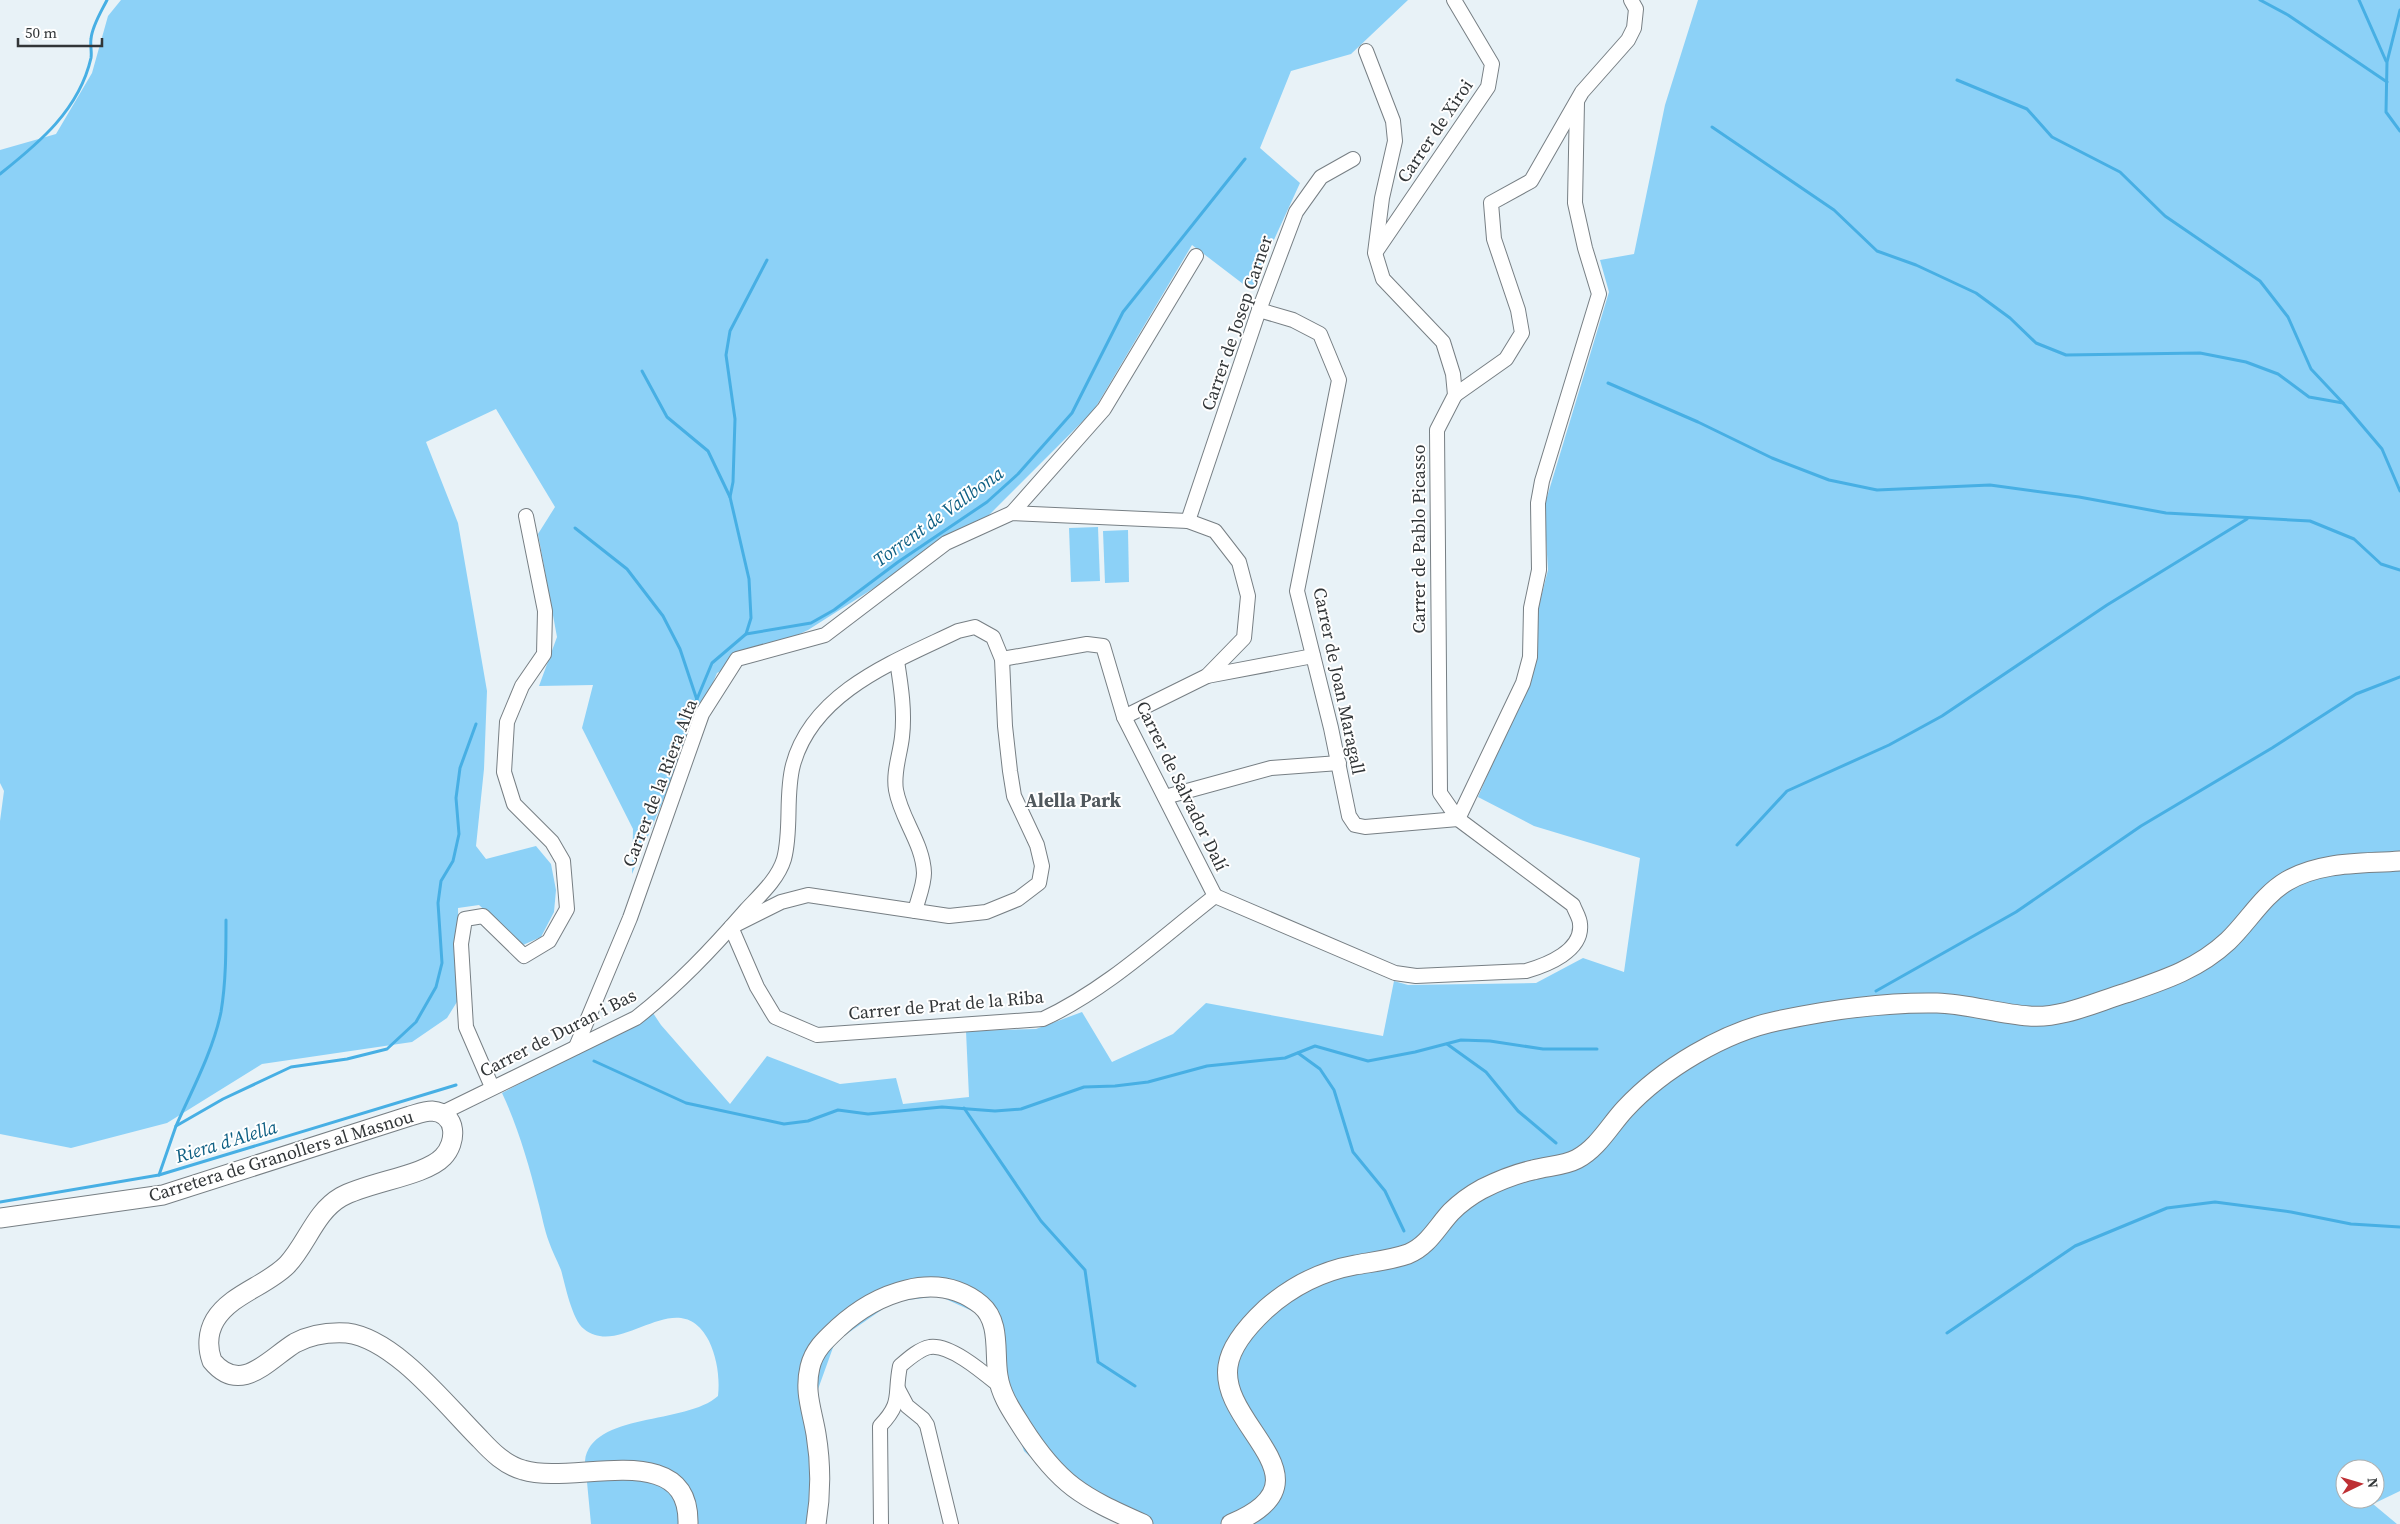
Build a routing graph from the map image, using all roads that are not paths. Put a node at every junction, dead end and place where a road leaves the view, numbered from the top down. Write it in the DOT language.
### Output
graph roads {
  1 [pos="1454,0"];
  2 [pos="1631,0"];
  3 [pos="1366,51"];
  4 [pos="1577,102"];
  5 [pos="1353,159"];
  6 [pos="1375,253"];
  7 [pos="1196,256"];
  8 [pos="1259,310"];
  9 [pos="1455,395"];
  10 [pos="1012,513"];
  11 [pos="526,516"];
  12 [pos="1188,521"];
  13 [pos="1313,656"];
  14 [pos="1002,659"];
  15 [pos="897,661"];
  16 [pos="1207,676"];
  17 [pos="1124,717"];
  18 [pos="1339,763"];
  19 [pos="1166,797"];
  20 [pos="1458,819"];
  21 [pos="2400,861"];
  22 [pos="1215,896"];
  23 [pos="915,911"];
  24 [pos="731,927"];
  25 [pos="576,1047"];
  26 [pos="492,1087"];
  27 [pos="446,1119"];
  28 [pos="0,1218"];
  29 [pos="1001,1387"];
  30 [pos="898,1388"];
  31 [pos="688,1524"];
  32 [pos="816,1524"];
  33 [pos="881,1524"];
  34 [pos="951,1524"];
  35 [pos="1143,1524"];
  36 [pos="1231,1524"];
  1 -- 6 [label="street, Carrer de Xiroi"];
  2 -- 4 [label="street"];
  3 -- 6 [label="street"];
  4 -- 9 [label="street"];
  4 -- 20 [label="street"];
  5 -- 8 [label="street, Carrer de Josep Carner"];
  6 -- 9 [label="street"];
  7 -- 10 [label="street"];
  8 -- 12 [label="street, Carrer de Josep Carner"];
  8 -- 13 [label="street, Carrer de Joan Maragall"];
  9 -- 20 [label="street, Carrer de Pablo Picasso"];
  10 -- 12 [label="street, Carrer de la Riera Alta"];
  10 -- 25 [label="street, Carrer de la Riera Alta"];
  11 -- 26 [label="street"];
  12 -- 16 [label="street, Carrer de la Riera Alta"];
  13 -- 16 [label="street"];
  13 -- 18 [label="street, Carrer de Joan Maragall"];
  14 -- 15 [label="street, Carrer de Duran i Bas"];
  14 -- 17 [label="street, Carrer de Salvador Dalí"];
  14 -- 23 [label="street"];
  15 -- 23 [label="street"];
  15 -- 24 [label="street, Carrer de Duran i Bas"];
  16 -- 17 [label="street"];
  17 -- 19 [label="street, Carrer de Salvador Dalí"];
  18 -- 19 [label="street"];
  18 -- 20 [label="street, Carrer de Joan Maragall"];
  19 -- 22 [label="street, Carrer de Salvador Dalí"];
  20 -- 22 [label="street, Carrer de Pablo Picasso"];
  21 -- 36 [label="main road"];
  22 -- 24 [label="street, Carrer de Prat de la Riba"];
  23 -- 24 [label="street"];
  24 -- 25 [label="street, Carrer de Duran i Bas"];
  25 -- 26 [label="street, Carrer de Duran i Bas"];
  26 -- 27 [label="street, Carrer de Duran i Bas"];
  27 -- 28 [label="main road, Carretera de Granollers al Masnou"];
  27 -- 31 [label="main road"];
  29 -- 30 [label="street"];
  29 -- 32 [label="main road"];
  29 -- 35 [label="main road"];
  30 -- 33 [label="street"];
  30 -- 34 [label="street"];
}
